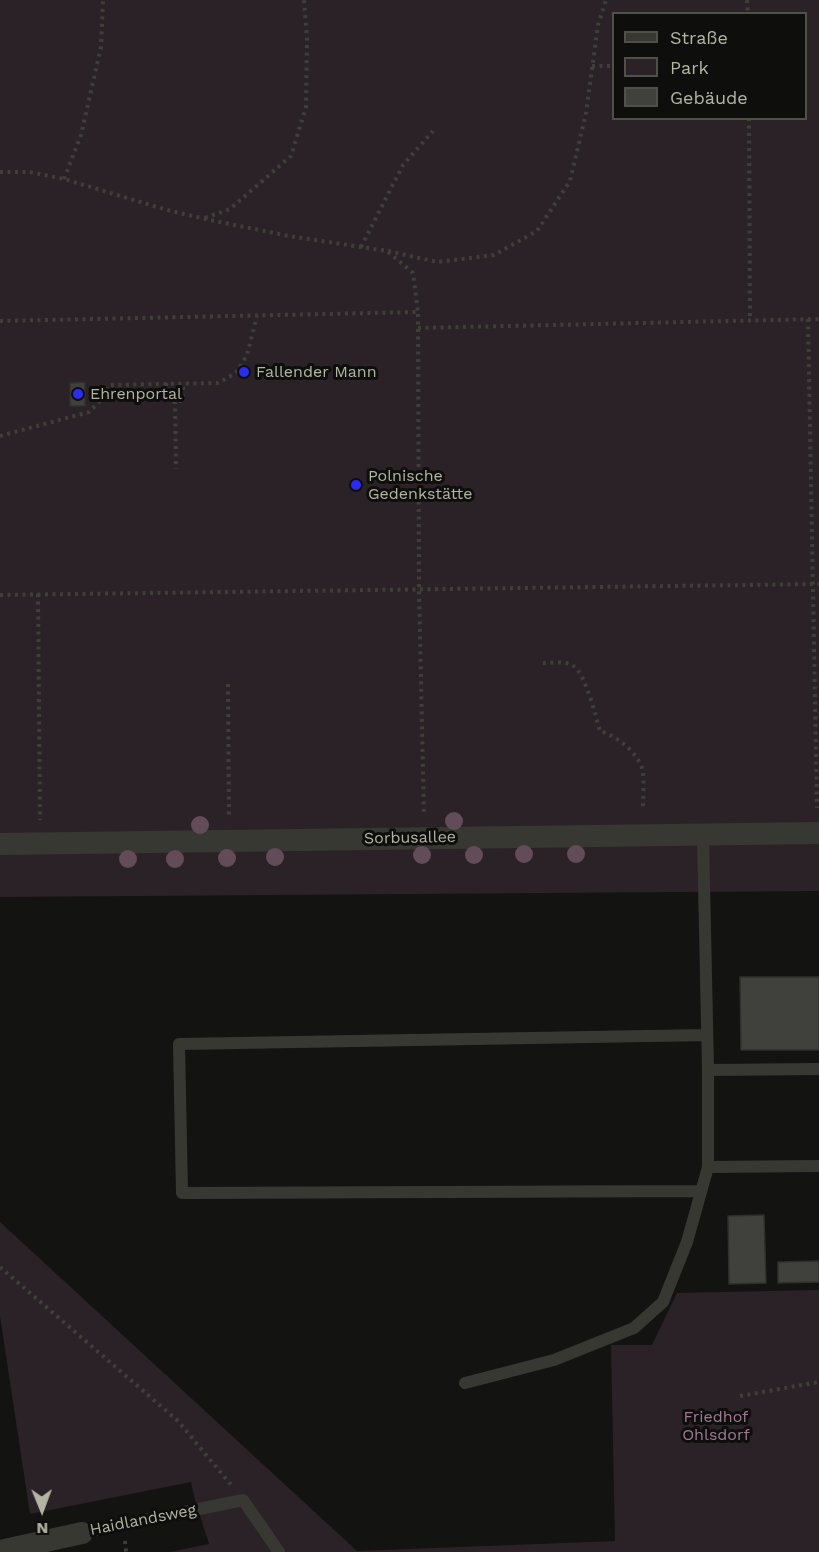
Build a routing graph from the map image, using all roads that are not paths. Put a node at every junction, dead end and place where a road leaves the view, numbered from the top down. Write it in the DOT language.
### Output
graph roads {
  1 [pos="819,833"];
  2 [pos="703,834"];
  3 [pos="0,844"];
  4 [pos="707,1035"];
  5 [pos="819,1069"];
  6 [pos="708,1070"];
  7 [pos="819,1166"];
  8 [pos="708,1167"];
  9 [pos="701,1191"];
  10 [pos="465,1383"];
  11 [pos="82,1533"];
  12 [pos="43,1547"];
  13 [pos="0,1551"];
  14 [pos="279,1552"];
  1 -- 2 [label="street, Sorbusallee"];
  2 -- 3 [label="street, Sorbusallee"];
  2 -- 4 [label="lane"];
  4 -- 6 [label="lane"];
  4 -- 9 [label="lane"];
  5 -- 6 [label="lane"];
  6 -- 8 [label="lane"];
  7 -- 8 [label="lane"];
  8 -- 9 [label="lane"];
  9 -- 10 [label="lane"];
  11 -- 12 [label="street, Haidlandsweg"];
  11 -- 14 [label="lane, Haidlandsweg"];
  12 -- 13 [label="street, Haidlandsweg"];
}
